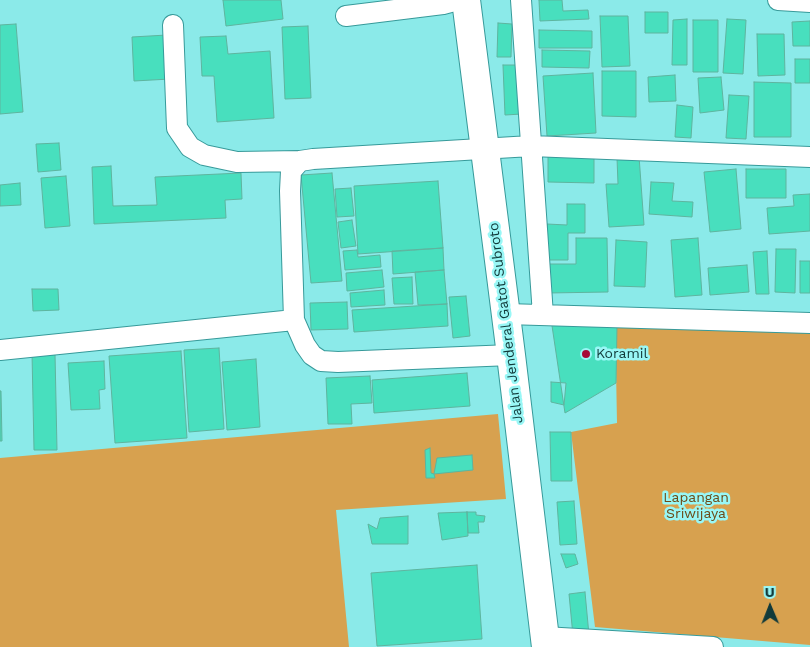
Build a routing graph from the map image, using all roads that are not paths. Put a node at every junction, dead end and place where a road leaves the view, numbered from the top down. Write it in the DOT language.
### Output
graph roads {
  1 [pos="458,0"];
  2 [pos="466,0"];
  3 [pos="521,0"];
  4 [pos="778,0"];
  5 [pos="810,2"];
  6 [pos="346,16"];
  7 [pos="173,25"];
  8 [pos="531,146"];
  9 [pos="485,149"];
  10 [pos="810,157"];
  11 [pos="300,161"];
  12 [pos="506,314"];
  13 [pos="543,315"];
  14 [pos="294,320"];
  15 [pos="810,323"];
  16 [pos="0,350"];
  17 [pos="511,355"];
  18 [pos="545,642"];
  19 [pos="713,647"];
  1 -- 6 [label="street"];
  2 -- 9 [label="highway, Jalan Jenderal Gatot Subroto"];
  3 -- 8 [label="street"];
  4 -- 5 [label="street"];
  7 -- 11 [label="street"];
  8 -- 9 [label="street"];
  8 -- 10 [label="street"];
  8 -- 13 [label="street"];
  9 -- 11 [label="street"];
  9 -- 12 [label="highway, Jalan Jenderal Gatot Subroto"];
  11 -- 14 [label="street"];
  12 -- 13 [label="street"];
  12 -- 17 [label="highway, Jalan Jenderal Gatot Subroto"];
  13 -- 15 [label="street"];
  14 -- 16 [label="street"];
  14 -- 17 [label="street"];
  17 -- 18 [label="highway, Jalan Jenderal Gatot Subroto"];
  18 -- 19 [label="street"];
}
